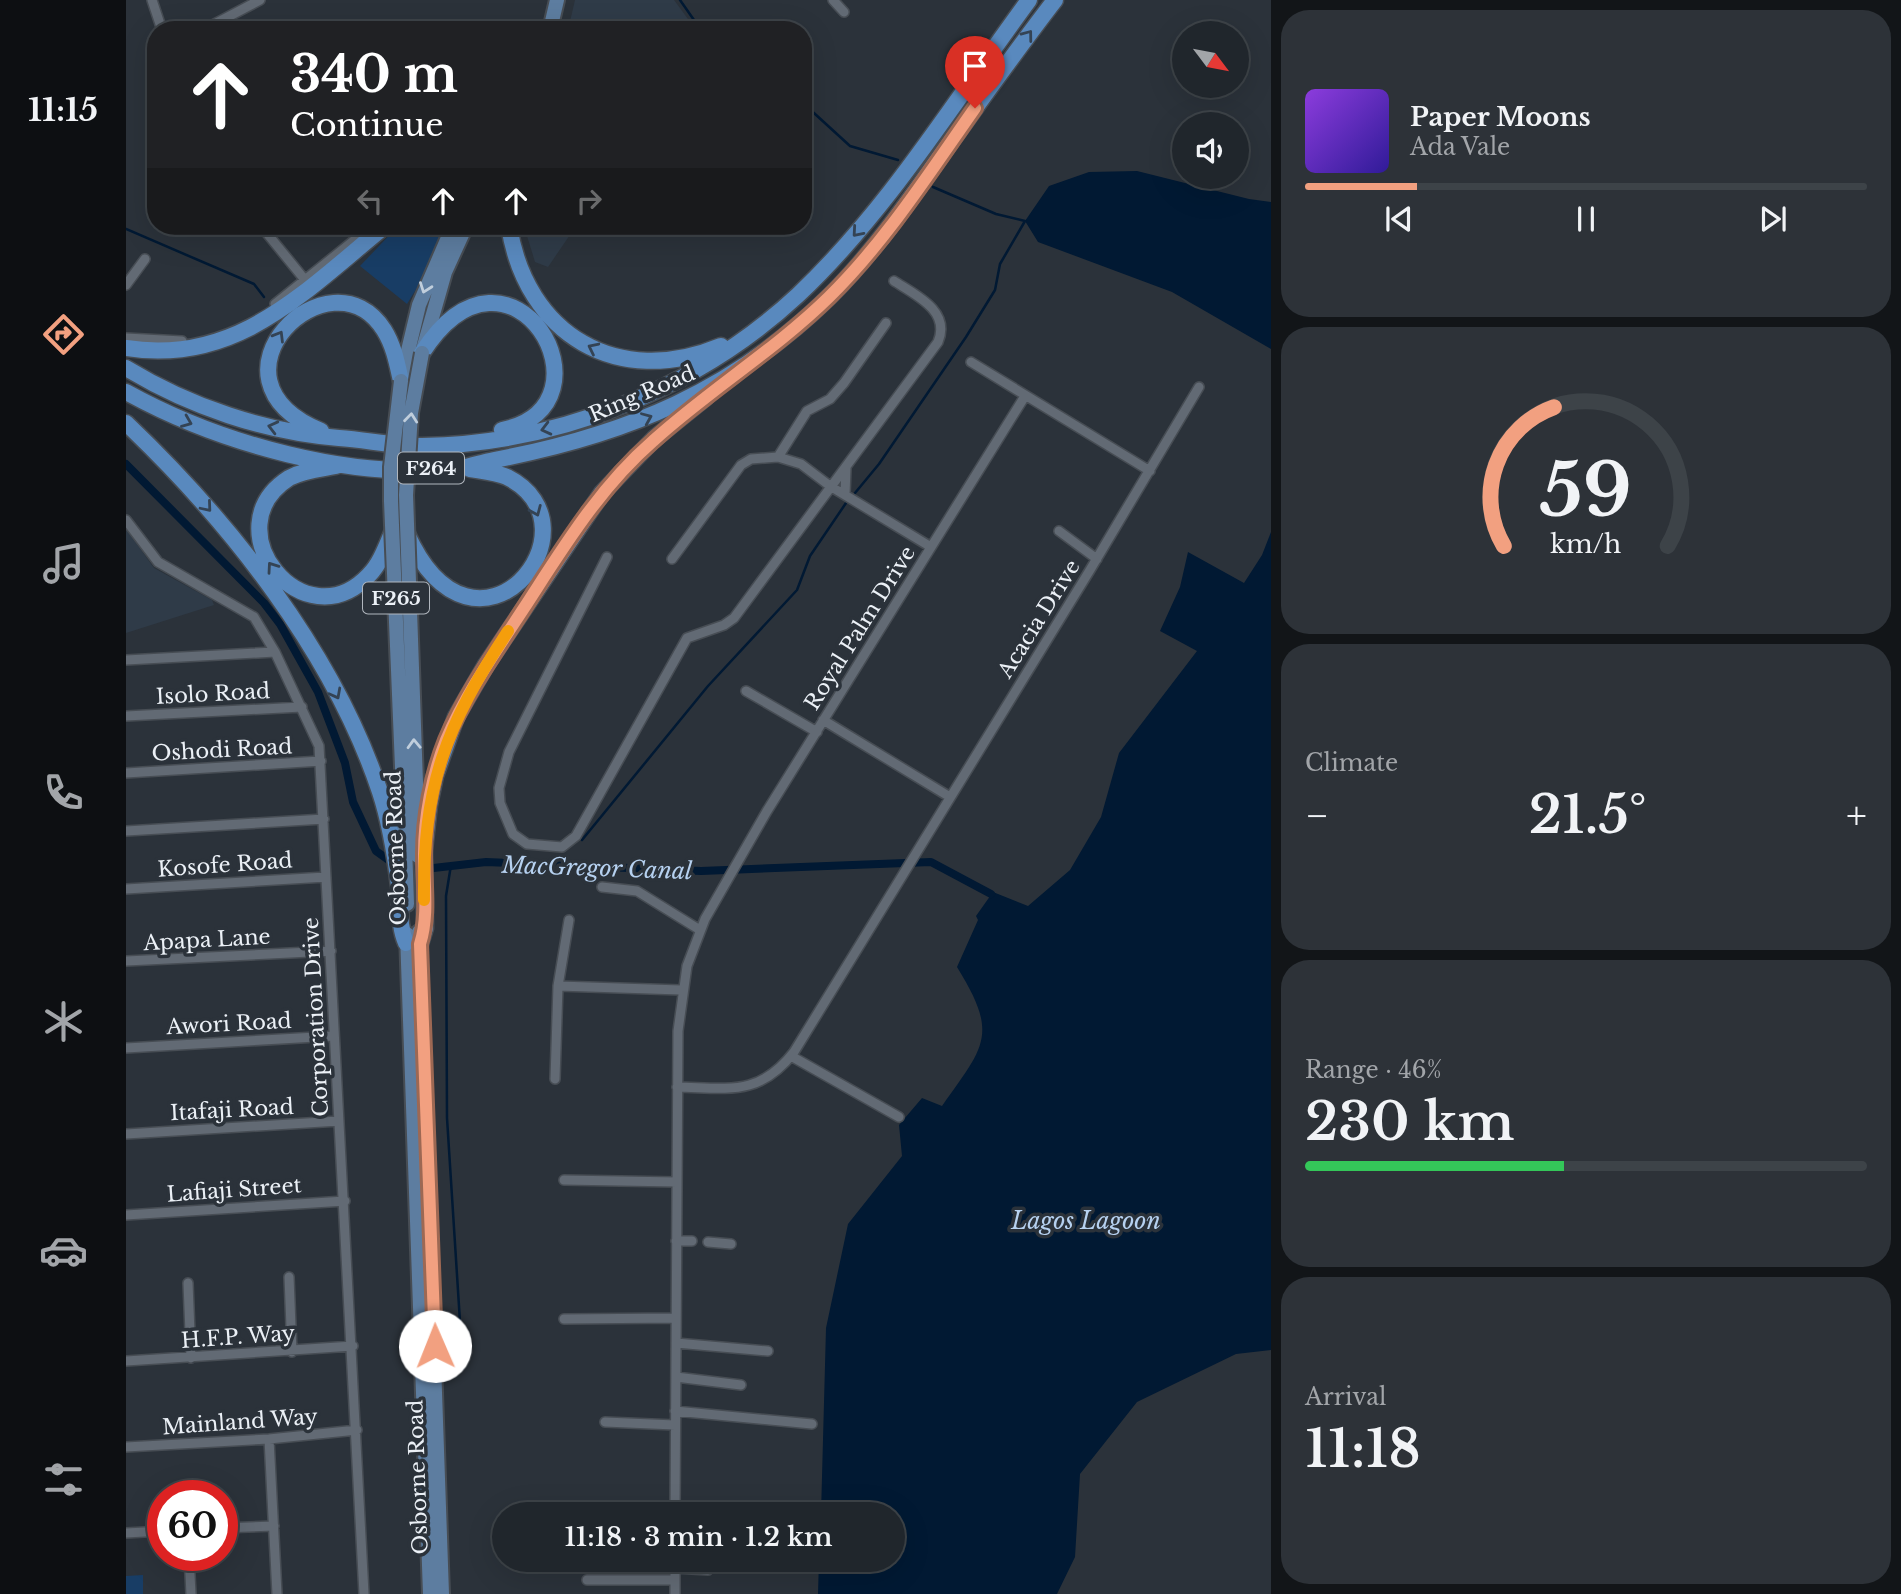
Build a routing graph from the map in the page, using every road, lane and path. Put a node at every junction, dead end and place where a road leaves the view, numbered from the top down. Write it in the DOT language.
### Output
graph roads {
  1 [pos="152,0"];
  2 [pos="260,0"];
  3 [pos="557,0"];
  4 [pos="567,0"];
  5 [pos="834,0"];
  6 [pos="1029,0"];
  7 [pos="1055,0"];
  8 [pos="844,12"];
  9 [pos="159,21"];
  10 [pos="219,21"];
  11 [pos="552,21"];
  12 [pos="562,21"];
  13 [pos="268,235"];
  14 [pos="361,235"];
  15 [pos="374,235"];
  16 [pos="449,235"];
  17 [pos="462,235"];
  18 [pos="511,235"];
  19 [pos="145,259"];
  20 [pos="305,280"];
  21 [pos="894,281"];
  22 [pos="126,285"];
  23 [pos="886,323"];
  24 [pos="752,333"];
  25 [pos="126,338"];
  26 [pos="126,348"];
  27 [pos="422,353"];
  28 [pos="971,362"];
  29 [pos="126,368"];
  30 [pos="733,376"];
  31 [pos="401,381"];
  32 [pos="1199,387"];
  33 [pos="126,393"];
  34 [pos="1025,396"];
  35 [pos="126,422"];
  36 [pos="340,438"];
  37 [pos="472,440"];
  38 [pos="788,445"];
  39 [pos="778,457"];
  40 [pos="801,464"];
  41 [pos="345,465"];
  42 [pos="461,468"];
  43 [pos="846,468"];
  44 [pos="1150,471"];
  45 [pos="830,486"];
  46 [pos="845,495"];
  47 [pos="126,520"];
  48 [pos="1059,531"];
  49 [pos="400,533"];
  50 [pos="931,547"];
  51 [pos="607,557"];
  52 [pos="672,559"];
  53 [pos="1097,559"];
  54 [pos="275,652"];
  55 [pos="126,660"];
  56 [pos="746,691"];
  57 [pos="302,707"];
  58 [pos="126,716"];
  59 [pos="823,720"];
  60 [pos="817,732"];
  61 [pos="321,761"];
  62 [pos="126,773"];
  63 [pos="950,797"];
  64 [pos="324,819"];
  65 [pos="126,831"];
  66 [pos="410,851"];
  67 [pos="326,877"];
  68 [pos="602,887"];
  69 [pos="126,889"];
  70 [pos="412,889"];
  71 [pos="569,920"];
  72 [pos="700,930"];
  73 [pos="413,943"];
  74 [pos="331,951"];
  75 [pos="126,961"];
  76 [pos="558,986"];
  77 [pos="681,990"];
  78 [pos="334,1036"];
  79 [pos="126,1048"];
  80 [pos="791,1056"];
  81 [pos="555,1079"];
  82 [pos="677,1087"];
  83 [pos="899,1117"];
  84 [pos="339,1121"];
  85 [pos="126,1134"];
  86 [pos="564,1180"];
  87 [pos="677,1182"];
  88 [pos="345,1201"];
  89 [pos="126,1215"];
  90 [pos="676,1241"];
  91 [pos="692,1241"];
  92 [pos="708,1242"];
  93 [pos="731,1244"];
  94 [pos="289,1277"];
  95 [pos="188,1283"];
  96 [pos="676,1318"];
  97 [pos="564,1319"];
  98 [pos="676,1343"];
  99 [pos="353,1346"];
  100 [pos="768,1351"];
  101 [pos="292,1352"];
  102 [pos="191,1358"];
  103 [pos="126,1361"];
  104 [pos="676,1377"];
  105 [pos="741,1385"];
  106 [pos="675,1411"];
  107 [pos="605,1422"];
  108 [pos="812,1424"];
  109 [pos="675,1425"];
  110 [pos="357,1430"];
  111 [pos="269,1439"];
  112 [pos="126,1447"];
  113 [pos="675,1502"];
  114 [pos="274,1526"];
  115 [pos="238,1527"];
  116 [pos="147,1532"];
  117 [pos="126,1533"];
  118 [pos="190,1571"];
  119 [pos="676,1572"];
  120 [pos="587,1580"];
  121 [pos="676,1580"];
  122 [pos="191,1594"];
  123 [pos="277,1594"];
  124 [pos="365,1594"];
  125 [pos="430,1594"];
  126 [pos="442,1594"];
  127 [pos="675,1594"];
  1 -- 9 [label="street"];
  2 -- 10 [label="street"];
  3 -- 11 [label="main road"];
  4 -- 12 [label="main road"];
  5 -- 8 [label="street"];
  6 -- 24 [label="highway, Ring Road / F264, one-way"];
  30 -- 7 [label="highway, Ring Road / F264, one-way"];
  13 -- 20 [label="street"];
  14 -- 20 [label="street"];
  15 -- 26 [label="highway"];
  16 -- 31 [label="main road, Osborne Road, one-way"];
  17 -- 27 [label="main road, Osborne Road"];
  24 -- 18 [label="highway, one-way"];
  19 -- 22 [label="street"];
  20 -- 25 [label="street"];
  21 -- 43 [label="street"];
  23 -- 38 [label="street"];
  24 -- 37 [label="highway, Ring Road / F264, one-way"];
  27 -- 37 [label="highway"];
  49 -- 27 [label="main road, Osborne Road, one-way, bridge"];
  28 -- 34 [label="street"];
  36 -- 29 [label="highway, Ring Road / F264, one-way"];
  42 -- 30 [label="highway, Ring Road / F264, one-way"];
  30 -- 66 [label="highway, F265"];
  36 -- 31 [label="highway, F265, one-way"];
  31 -- 49 [label="main road, Osborne Road / F265, bridge"];
  32 -- 44 [label="street, Acacia Drive"];
  33 -- 41 [label="highway, Ring Road / F264, one-way"];
  34 -- 44 [label="street"];
  34 -- 50 [label="street, Royal Palm Drive"];
  35 -- 66 [label="highway, one-way"];
  36 -- 37 [label="highway, Ring Road / F264"];
  38 -- 39 [label="street"];
  38 -- 40 [label="street"];
  39 -- 40 [label="street"];
  39 -- 52 [label="street"];
  40 -- 45 [label="street"];
  41 -- 42 [label="highway, Ring Road / F264"];
  49 -- 41 [label="highway, one-way"];
  42 -- 49 [label="highway, one-way"];
  43 -- 45 [label="street"];
  43 -- 46 [label="street"];
  44 -- 53 [label="street, Acacia Drive"];
  45 -- 46 [label="street"];
  45 -- 51 [label="street"];
  46 -- 50 [label="street"];
  47 -- 54 [label="street, Corporation Drive"];
  48 -- 53 [label="street"];
  49 -- 66 [label="main road, Osborne Road / F265, bridge"];
  50 -- 59 [label="street, Royal Palm Drive"];
  53 -- 63 [label="street, Acacia Drive"];
  54 -- 55 [label="street"];
  54 -- 57 [label="street, Corporation Drive"];
  56 -- 60 [label="street"];
  57 -- 58 [label="street, Isolo Road"];
  57 -- 61 [label="street, Corporation Drive"];
  59 -- 60 [label="street, Royal Palm Drive"];
  59 -- 63 [label="street"];
  60 -- 72 [label="street, Royal Palm Drive"];
  61 -- 62 [label="street, Oshodi Road"];
  61 -- 64 [label="street, Corporation Drive"];
  63 -- 80 [label="street, Acacia Drive"];
  64 -- 65 [label="street"];
  64 -- 67 [label="street, Corporation Drive"];
  66 -- 70 [label="highway"];
  66 -- 70 [label="highway, F265"];
  67 -- 69 [label="street, Kosofe Road"];
  67 -- 74 [label="street, Corporation Drive"];
  68 -- 72 [label="street"];
  70 -- 73 [label="highway, F265"];
  70 -- 73 [label="highway"];
  71 -- 76 [label="street"];
  72 -- 77 [label="street, Royal Palm Drive"];
  73 -- 125 [label="main road, Osborne Road / F265"];
  73 -- 126 [label="main road, Osborne Road / F265"];
  74 -- 75 [label="street, Apapa Lane"];
  74 -- 78 [label="street, Corporation Drive"];
  76 -- 77 [label="street"];
  76 -- 81 [label="street"];
  77 -- 82 [label="street, Royal Palm Drive"];
  78 -- 79 [label="street, Awori Road"];
  78 -- 84 [label="street, Corporation Drive"];
  80 -- 82 [label="street, Acacia Drive"];
  80 -- 83 [label="street"];
  82 -- 87 [label="street, Royal Palm Drive"];
  84 -- 85 [label="street, Itafaji Road"];
  84 -- 88 [label="street, Corporation Drive"];
  86 -- 87 [label="street"];
  87 -- 90 [label="street, Royal Palm Drive"];
  88 -- 89 [label="street, Lafiaji Street"];
  88 -- 99 [label="street, Corporation Drive"];
  90 -- 91 [label="street"];
  90 -- 96 [label="street, Royal Palm Drive"];
  92 -- 93 [label="street"];
  94 -- 101 [label="street"];
  95 -- 102 [label="street"];
  96 -- 97 [label="street"];
  96 -- 98 [label="street, Royal Palm Drive"];
  98 -- 100 [label="street"];
  98 -- 104 [label="street, Royal Palm Drive"];
  99 -- 101 [label="street, H.F.P. Way"];
  99 -- 110 [label="street, Corporation Drive"];
  101 -- 102 [label="street, H.F.P. Way"];
  102 -- 103 [label="street, H.F.P. Way"];
  104 -- 105 [label="street"];
  104 -- 106 [label="street, Royal Palm Drive"];
  106 -- 108 [label="street"];
  106 -- 109 [label="street, Royal Palm Drive"];
  107 -- 109 [label="street"];
  109 -- 113 [label="street, Royal Palm Drive"];
  110 -- 111 [label="street, Mainland Way"];
  110 -- 124 [label="street, Corporation Drive"];
  111 -- 112 [label="street, Mainland Way"];
  111 -- 114 [label="street"];
  114 -- 115 [label="street"];
  114 -- 123 [label="street"];
  116 -- 117 [label="street"];
  118 -- 122 [label="street"];
  119 -- 121 [label="street"];
  120 -- 121 [label="street"];
  121 -- 127 [label="street"];
}
